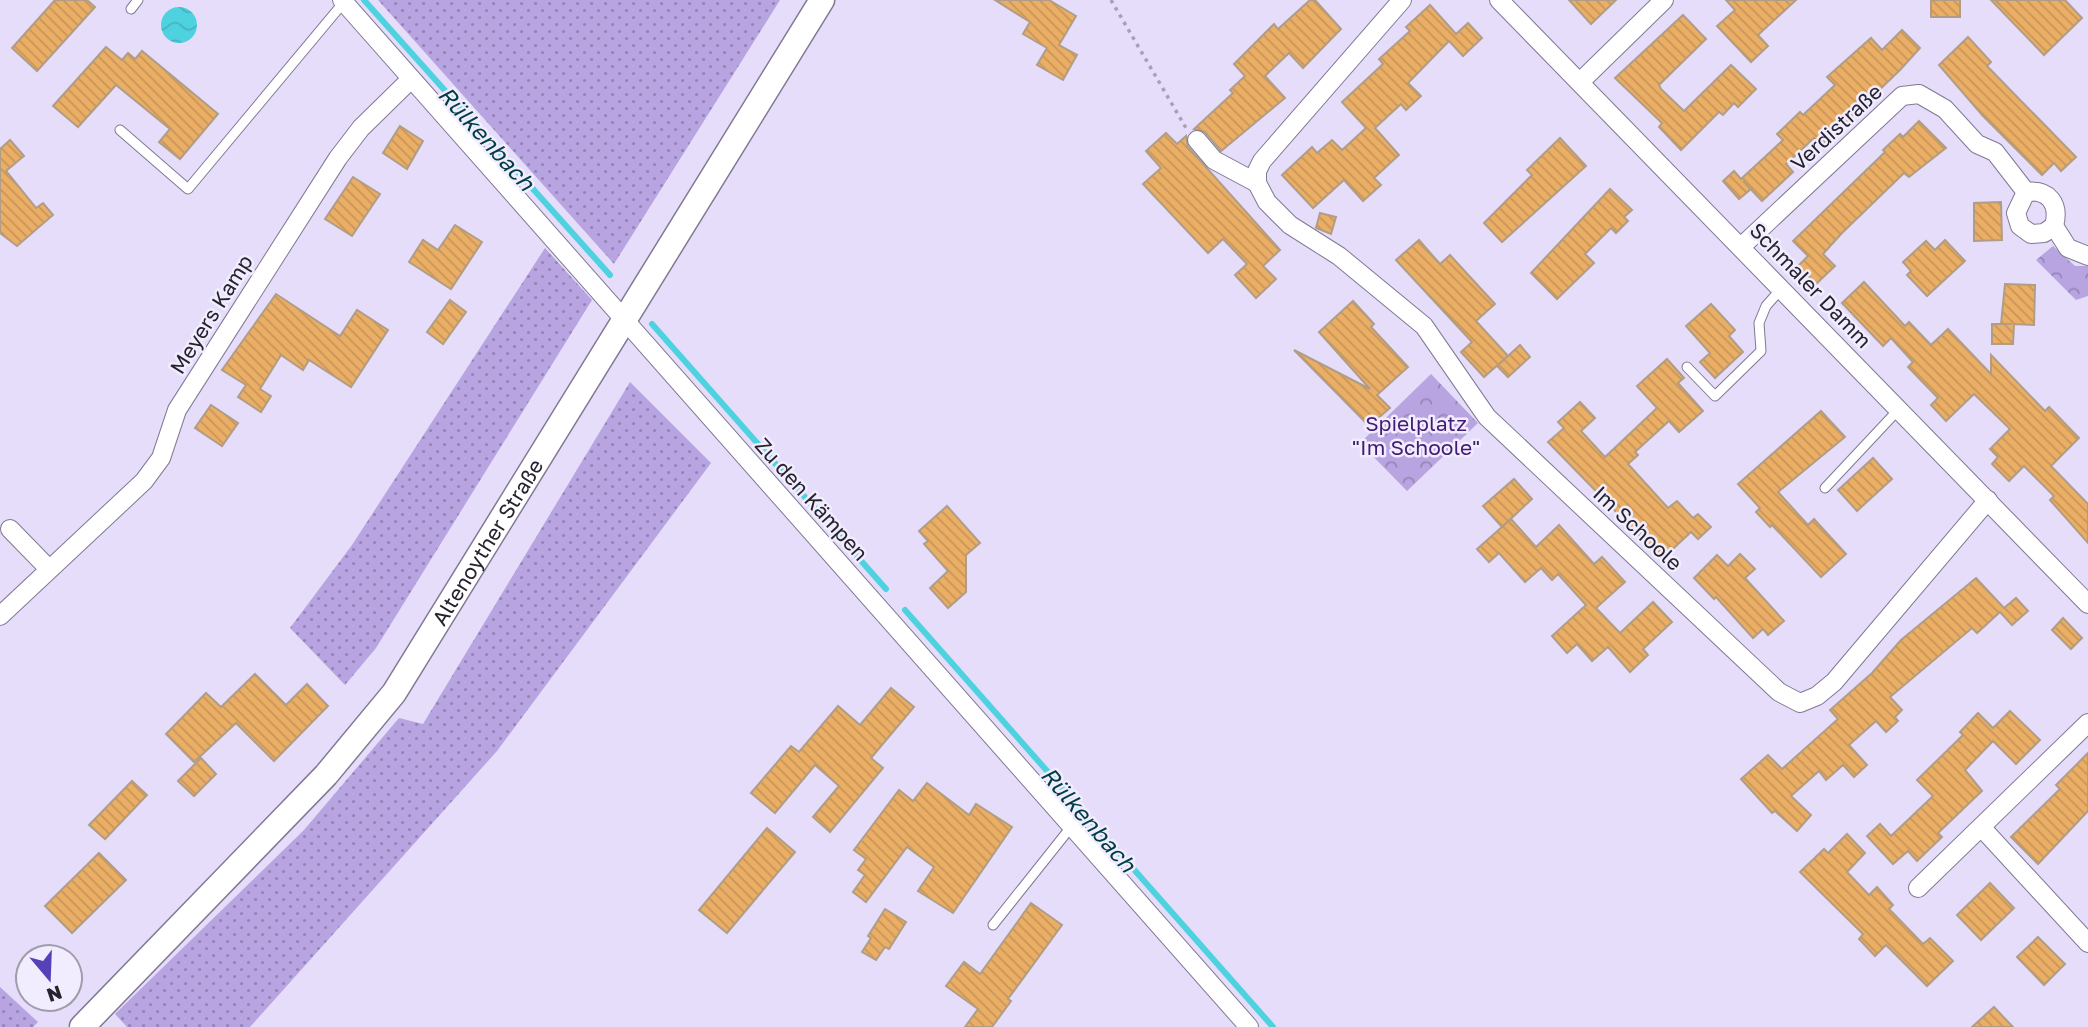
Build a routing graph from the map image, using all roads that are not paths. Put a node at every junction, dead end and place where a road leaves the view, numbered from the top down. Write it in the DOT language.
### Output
graph roads {
  1 [pos="138,0"];
  2 [pos="822,0"];
  3 [pos="1402,0"];
  4 [pos="1499,0"];
  5 [pos="1664,0"];
  6 [pos="343,1"];
  7 [pos="131,9"];
  8 [pos="411,79"];
  9 [pos="1580,82"];
  10 [pos="120,130"];
  11 [pos="1197,140"];
  12 [pos="1258,183"];
  13 [pos="2026,192"];
  14 [pos="2054,226"];
  15 [pos="1742,246"];
  16 [pos="2088,256"];
  17 [pos="1782,288"];
  18 [pos="624,322"];
  19 [pos="1687,367"];
  20 [pos="1900,408"];
  21 [pos="1825,488"];
  22 [pos="1988,500"];
  23 [pos="10,529"];
  24 [pos="49,569"];
  25 [pos="2088,604"];
  26 [pos="0,617"];
  27 [pos="2088,723"];
  28 [pos="1071,827"];
  29 [pos="1982,828"];
  30 [pos="1919,888"];
  31 [pos="993,926"];
  32 [pos="2088,943"];
  33 [pos="82,1027"];
  34 [pos="1249,1027"];
  1 -- 7 [label="lane"];
  2 -- 18 [label="main road, Altenoyther Straße"];
  3 -- 12 [label="street"];
  4 -- 9 [label="street, Schmaler Damm"];
  5 -- 9 [label="street"];
  6 -- 8 [label="street, Zu den Kämpen"];
  6 -- 10 [label="lane"];
  8 -- 18 [label="street, Zu den Kämpen"];
  8 -- 24 [label="street, Meyers Kamp"];
  9 -- 15 [label="street, Schmaler Damm"];
  11 -- 12 [label="street, Im Schoole"];
  12 -- 22 [label="street, Im Schoole"];
  13 -- 14 [label="street, Verdistraße"];
  13 -- 14 [label="street"];
  13 -- 15 [label="street, Verdistraße"];
  14 -- 16 [label="street, Verdistraße"];
  15 -- 17 [label="street, Schmaler Damm"];
  17 -- 19 [label="lane"];
  17 -- 20 [label="street, Schmaler Damm"];
  18 -- 28 [label="street, Zu den Kämpen"];
  18 -- 33 [label="main road, Altenoyther Straße"];
  20 -- 21 [label="lane"];
  20 -- 22 [label="street, Schmaler Damm"];
  22 -- 25 [label="street, Schmaler Damm"];
  23 -- 24 [label="street"];
  24 -- 26 [label="street, Meyers Kamp"];
  27 -- 29 [label="street"];
  28 -- 31 [label="lane"];
  28 -- 34 [label="street, Zu den Kämpen"];
  29 -- 30 [label="street"];
  29 -- 32 [label="street"];
}
